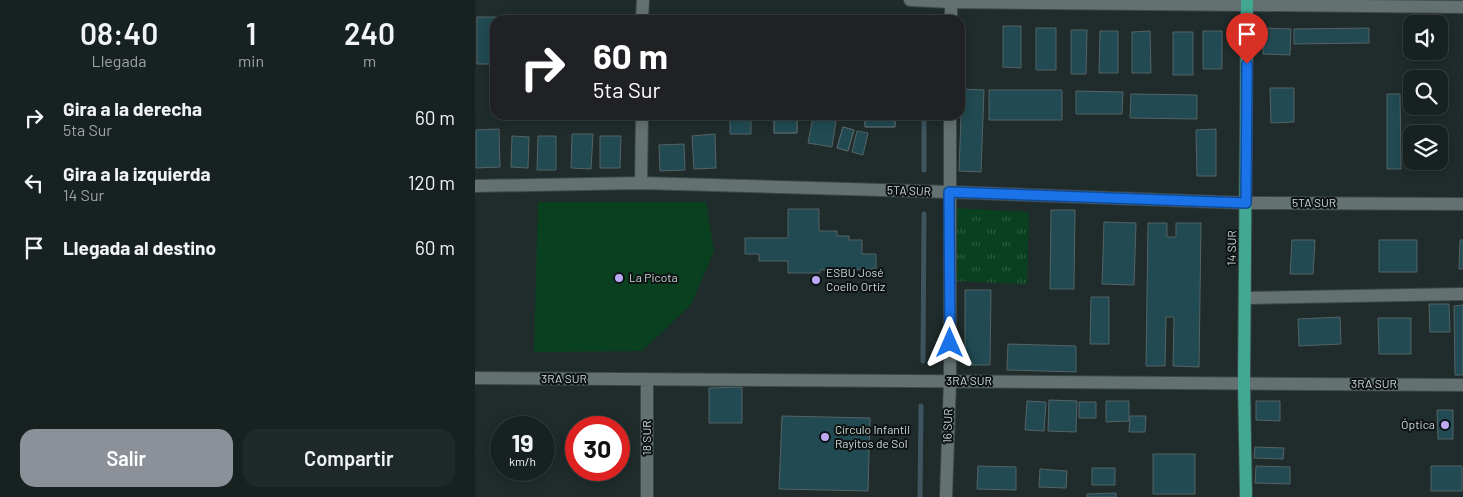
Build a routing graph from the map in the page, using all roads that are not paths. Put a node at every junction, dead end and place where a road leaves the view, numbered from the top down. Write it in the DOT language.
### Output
graph roads {
  1 [pos="643,0"];
  2 [pos="910,0"];
  3 [pos="951,1"];
  4 [pos="1247,2"];
  5 [pos="1463,6"];
  6 [pos="642,15"];
  7 [pos="951,15"];
  8 [pos="642,120"];
  9 [pos="950,120"];
  10 [pos="641,183"];
  11 [pos="475,186"];
  12 [pos="949,192"];
  13 [pos="1246,203"];
  14 [pos="1463,204"];
  15 [pos="1463,294"];
  16 [pos="1245,298"];
  17 [pos="475,378"];
  18 [pos="647,379"];
  19 [pos="950,381"];
  20 [pos="1244,383"];
  21 [pos="1463,385"];
  22 [pos="647,497"];
  23 [pos="947,497"];
  24 [pos="1246,497"];
  1 -- 6 [label="street"];
  2 -- 3 [label="street"];
  3 -- 4 [label="street"];
  3 -- 7 [label="street"];
  4 -- 5 [label="street"];
  4 -- 13 [label="main road, 14 SUR"];
  8 -- 10 [label="street"];
  9 -- 12 [label="street, 16 SUR"];
  10 -- 11 [label="street, 5TA SUR"];
  10 -- 12 [label="street, 5TA SUR"];
  12 -- 13 [label="street, 5TA SUR"];
  12 -- 19 [label="street, 16 SUR"];
  13 -- 14 [label="street, 5TA SUR"];
  13 -- 16 [label="main road, 14 SUR"];
  15 -- 16 [label="street"];
  16 -- 20 [label="main road, 14 SUR"];
  17 -- 18 [label="street, 3RA SUR"];
  18 -- 19 [label="street, 3RA SUR"];
  18 -- 22 [label="street, 18 SUR"];
  19 -- 20 [label="street, 3RA SUR"];
  19 -- 23 [label="street, 16 SUR"];
  20 -- 21 [label="street, 3RA SUR"];
  20 -- 24 [label="main road, 14 SUR"];
}
